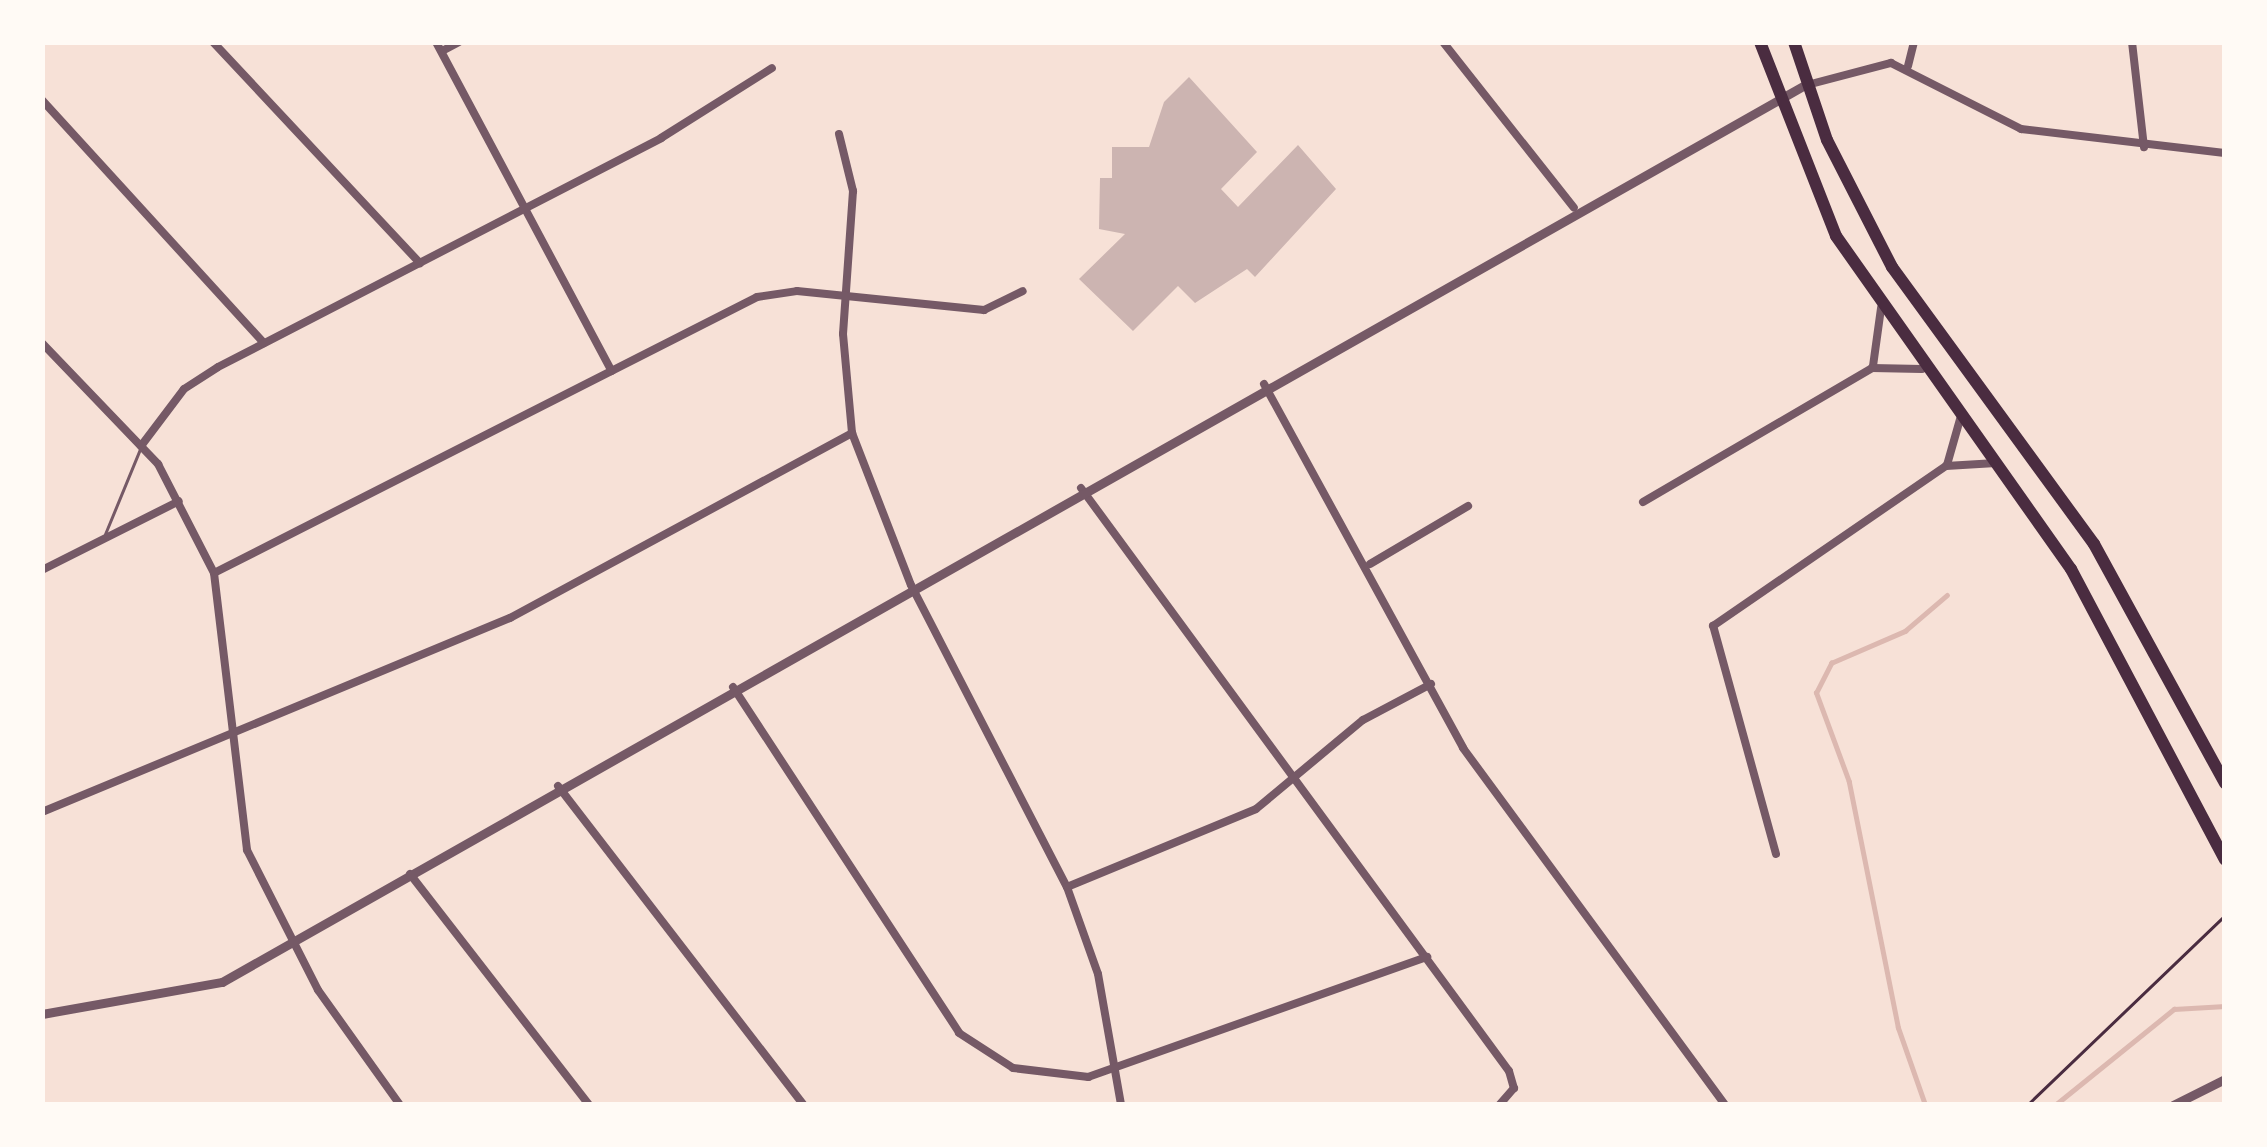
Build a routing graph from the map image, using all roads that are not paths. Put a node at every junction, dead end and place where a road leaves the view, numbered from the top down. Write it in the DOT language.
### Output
graph roads {
  1 [pos="213,42"];
  2 [pos="459,42"];
  3 [pos="1443,42"];
  4 [pos="1760,42"];
  5 [pos="1794,42"];
  6 [pos="1914,42"];
  7 [pos="2132,42"];
  8 [pos="440,46"];
  9 [pos="1908,66"];
  10 [pos="772,68"];
  11 [pos="1805,86"];
  12 [pos="42,100"];
  13 [pos="1775,100"];
  14 [pos="838,134"];
  15 [pos="2144,147"];
  16 [pos="2225,153"];
  17 [pos="529,207"];
  18 [pos="1574,208"];
  19 [pos="420,263"];
  20 [pos="1023,291"];
  21 [pos="845,297"];
  22 [pos="1881,308"];
  23 [pos="42,343"];
  24 [pos="264,343"];
  25 [pos="1873,368"];
  26 [pos="1922,368"];
  27 [pos="613,371"];
  28 [pos="1264,384"];
  29 [pos="1961,416"];
  30 [pos="852,433"];
  31 [pos="141,446"];
  32 [pos="1997,464"];
  33 [pos="1946,466"];
  34 [pos="1081,488"];
  35 [pos="179,501"];
  36 [pos="1643,502"];
  37 [pos="1468,506"];
  38 [pos="104,536"];
  39 [pos="1370,565"];
  40 [pos="42,570"];
  41 [pos="214,573"];
  42 [pos="911,585"];
  43 [pos="1431,684"];
  44 [pos="733,687"];
  45 [pos="228,728"];
  46 [pos="1297,776"];
  47 [pos="2225,783"];
  48 [pos="558,786"];
  49 [pos="42,812"];
  50 [pos="1776,854"];
  51 [pos="2225,860"];
  52 [pos="409,872"];
  53 [pos="1067,887"];
  54 [pos="291,941"];
  55 [pos="1426,957"];
  56 [pos="42,1014"];
  57 [pos="1115,1069"];
  58 [pos="2225,1079"];
  59 [pos="400,1105"];
  60 [pos="590,1105"];
  61 [pos="803,1105"];
  62 [pos="1121,1105"];
  63 [pos="1499,1105"];
  64 [pos="1725,1105"];
  65 [pos="2173,1105"];
  1 -- 19 [label="street"];
  2 -- 8 [label="street"];
  3 -- 18 [label="street"];
  4 -- 13 [label="main road"];
  5 -- 11 [label="main road"];
  6 -- 9 [label="street"];
  7 -- 15 [label="street"];
  8 -- 17 [label="street"];
  9 -- 11 [label="street"];
  9 -- 15 [label="street"];
  10 -- 17 [label="street"];
  11 -- 13 [label="street"];
  11 -- 47 [label="main road"];
  12 -- 24 [label="street"];
  13 -- 18 [label="street"];
  13 -- 22 [label="main road"];
  14 -- 21 [label="street"];
  15 -- 16 [label="street"];
  17 -- 19 [label="street"];
  17 -- 27 [label="street"];
  18 -- 28 [label="street"];
  19 -- 24 [label="street"];
  20 -- 21 [label="street"];
  21 -- 27 [label="street"];
  21 -- 30 [label="street"];
  22 -- 25 [label="street"];
  22 -- 26 [label="main road"];
  23 -- 31 [label="street"];
  24 -- 31 [label="street"];
  25 -- 26 [label="street"];
  25 -- 36 [label="street"];
  26 -- 29 [label="main road"];
  27 -- 41 [label="street"];
  28 -- 34 [label="street"];
  28 -- 39 [label="street"];
  29 -- 32 [label="main road"];
  29 -- 33 [label="street"];
  30 -- 42 [label="street"];
  30 -- 45 [label="street"];
  31 -- 35 [label="street"];
  31 -- 38 [label="lane"];
  32 -- 33 [label="street"];
  32 -- 51 [label="main road"];
  33 -- 50 [label="street"];
  34 -- 42 [label="street"];
  34 -- 46 [label="street"];
  35 -- 38 [label="street"];
  35 -- 41 [label="street"];
  37 -- 39 [label="street"];
  38 -- 40 [label="street"];
  39 -- 43 [label="street"];
  41 -- 45 [label="street"];
  42 -- 44 [label="street"];
  42 -- 53 [label="street"];
  43 -- 46 [label="street"];
  43 -- 64 [label="street"];
  44 -- 48 [label="street"];
  44 -- 57 [label="street"];
  45 -- 49 [label="street"];
  45 -- 54 [label="street"];
  46 -- 53 [label="street"];
  46 -- 55 [label="street"];
  48 -- 52 [label="street"];
  48 -- 61 [label="street"];
  52 -- 54 [label="street"];
  52 -- 60 [label="street"];
  53 -- 57 [label="street"];
  54 -- 56 [label="street"];
  54 -- 59 [label="street"];
  55 -- 57 [label="street"];
  55 -- 63 [label="street"];
  57 -- 62 [label="street"];
  58 -- 65 [label="street"];
}
